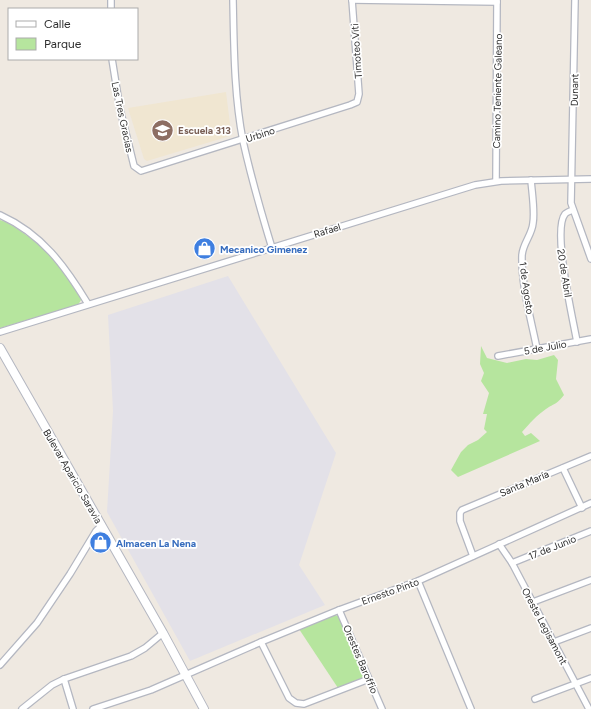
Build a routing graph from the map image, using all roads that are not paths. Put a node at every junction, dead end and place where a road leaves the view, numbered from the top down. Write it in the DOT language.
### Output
graph roads {
  1 [pos="233,0"];
  2 [pos="352,0"];
  3 [pos="576,0"];
  4 [pos="497,1"];
  5 [pos="112,60"];
  6 [pos="357,102"];
  7 [pos="243,139"];
  8 [pos="141,171"];
  9 [pos="572,179"];
  10 [pos="591,179"];
  11 [pos="531,180"];
  12 [pos="496,181"];
  13 [pos="573,210"];
  14 [pos="0,216"];
  15 [pos="272,248"];
  16 [pos="591,259"];
  17 [pos="88,304"];
  18 [pos="0,332"];
  19 [pos="591,339"];
  20 [pos="577,342"];
  21 [pos="0,348"];
  22 [pos="537,349"];
  23 [pos="498,356"];
  24 [pos="591,456"];
  25 [pos="563,468"];
  26 [pos="591,503"];
  27 [pos="582,508"];
  28 [pos="102,525"];
  29 [pos="591,531"];
  30 [pos="499,544"];
  31 [pos="473,556"];
  32 [pos="512,563"];
  33 [pos="591,580"];
  34 [pos="418,581"];
  35 [pos="534,602"];
  36 [pos="339,610"];
  37 [pos="591,628"];
  38 [pos="163,633"];
  39 [pos="261,642"];
  40 [pos="554,642"];
  41 [pos="0,665"];
  42 [pos="186,674"];
  43 [pos="591,678"];
  44 [pos="64,679"];
  45 [pos="369,679"];
  46 [pos="575,684"];
  47 [pos="535,699"];
  48 [pos="22,709"];
  49 [pos="73,709"];
  50 [pos="93,709"];
  51 [pos="204,709"];
  52 [pos="382,709"];
  53 [pos="471,709"];
  54 [pos="589,709"];
  1 -- 7 [label="street"];
  2 -- 4 [label="street"];
  2 -- 6 [label="street, Timoteo Viti"];
  3 -- 9 [label="street, Dunant"];
  4 -- 12 [label="street, Camino Teniente Galeano"];
  5 -- 8 [label="street, Las Tres Gracias"];
  6 -- 7 [label="street, Urbino"];
  7 -- 8 [label="street, Urbino"];
  7 -- 15 [label="street"];
  9 -- 10 [label="street, Rafael"];
  9 -- 11 [label="street, Rafael"];
  9 -- 13 [label="street, Dunant"];
  11 -- 12 [label="street, Rafael"];
  11 -- 22 [label="street, 1 de Agosto"];
  12 -- 15 [label="street, Rafael"];
  13 -- 16 [label="street, Dunant"];
  13 -- 20 [label="street, 20 de Abril"];
  14 -- 17 [label="street"];
  15 -- 17 [label="street, Rafael"];
  17 -- 18 [label="street, Rafael"];
  19 -- 20 [label="street, 5 de Julio"];
  20 -- 22 [label="street, 5 de Julio"];
  21 -- 28 [label="street, Bulevar Aparicio Saravia"];
  22 -- 23 [label="street, 5 de Julio"];
  24 -- 25 [label="street, Santa María"];
  25 -- 27 [label="street"];
  25 -- 31 [label="street, Santa María"];
  26 -- 27 [label="street, Ernesto Pinto"];
  27 -- 30 [label="street, Ernesto Pinto"];
  28 -- 38 [label="street, Bulevar Aparicio Saravia"];
  28 -- 41 [label="street"];
  29 -- 32 [label="street, 17 de Junio"];
  30 -- 31 [label="street, Ernesto Pinto"];
  30 -- 32 [label="street, Oreste Legisamont"];
  31 -- 34 [label="street, Ernesto Pinto"];
  32 -- 35 [label="street, Oreste Legisamont"];
  33 -- 35 [label="street"];
  34 -- 36 [label="street, Ernesto Pinto"];
  34 -- 53 [label="street"];
  35 -- 40 [label="street, Oreste Legisamont"];
  36 -- 39 [label="street, Ernesto Pinto"];
  36 -- 45 [label="street, Orestes Baroffio"];
  37 -- 40 [label="street"];
  38 -- 42 [label="street, Bulevar Aparicio Saravia"];
  38 -- 44 [label="street"];
  39 -- 42 [label="street, Ernesto Pinto"];
  39 -- 45 [label="street"];
  40 -- 46 [label="street, Oreste Legisamont"];
  42 -- 50 [label="street, Ernesto Pinto"];
  42 -- 51 [label="street, Bulevar Aparicio Saravia"];
  43 -- 46 [label="street"];
  44 -- 48 [label="street"];
  44 -- 49 [label="street"];
  45 -- 52 [label="street, Orestes Baroffio"];
  46 -- 47 [label="street"];
  46 -- 54 [label="street, Oreste Legisamont"];
}
